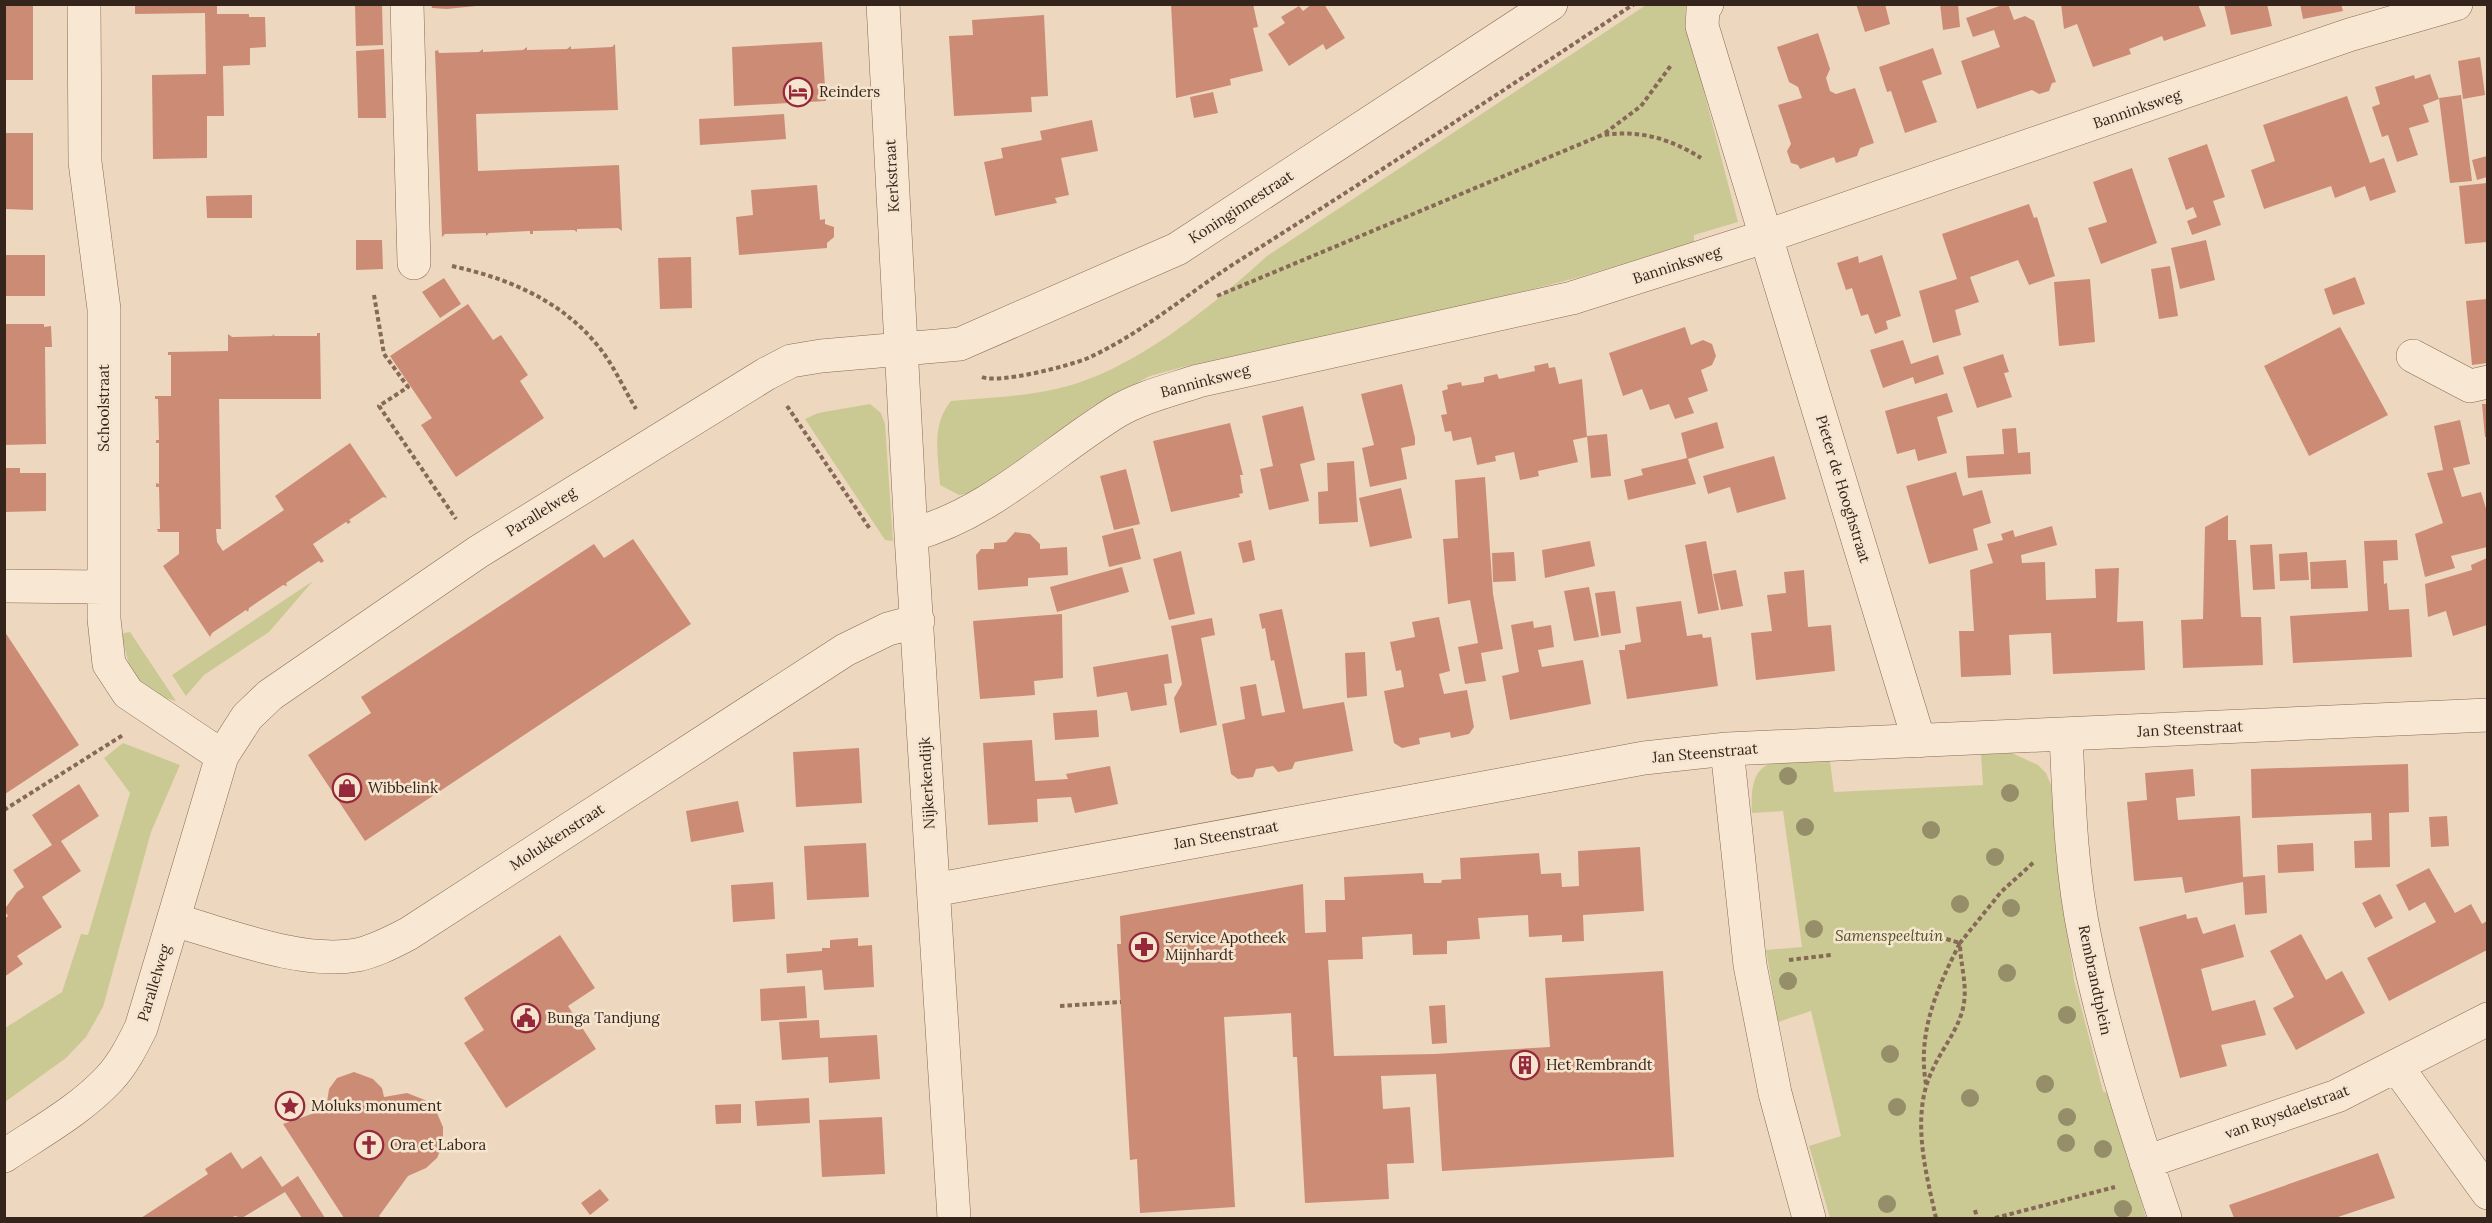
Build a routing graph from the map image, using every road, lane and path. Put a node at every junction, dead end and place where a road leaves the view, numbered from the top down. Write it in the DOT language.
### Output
graph roads {
  1 [pos="84,4"];
  2 [pos="406,4"];
  3 [pos="883,4"];
  4 [pos="1551,4"];
  5 [pos="2456,4"];
  6 [pos="1705,8"];
  7 [pos="1602,135"];
  8 [pos="1704,160"];
  9 [pos="1767,236"];
  10 [pos="414,263"];
  11 [pos="374,295"];
  12 [pos="1217,296"];
  13 [pos="903,347"];
  14 [pos="2413,356"];
  15 [pos="766,374"];
  16 [pos="2487,382"];
  17 [pos="656,440"];
  18 [pos="911,535"];
  19 [pos="478,552"];
  20 [pos="4,586"];
  21 [pos="104,587"];
  22 [pos="918,621"];
  23 [pos="156,714"];
  24 [pos="2487,715"];
  25 [pos="2066,734"];
  26 [pos="1919,741"];
  27 [pos="1727,749"];
  28 [pos="222,756"];
  29 [pos="4,810"];
  30 [pos="2071,836"];
  31 [pos="934,890"];
  32 [pos="174,920"];
  33 [pos="1936,936"];
  34 [pos="1960,943"];
  35 [pos="1121,1002"];
  36 [pos="1060,1006"];
  37 [pos="2487,1019"];
  38 [pos="2397,1067"];
  39 [pos="1926,1086"];
  40 [pos="4,1156"];
  41 [pos="2148,1170"];
  42 [pos="2487,1193"];
  43 [pos="1975,1210"];
  44 [pos="954,1218"];
  45 [pos="1809,1218"];
  46 [pos="1936,1218"];
  47 [pos="1977,1218"];
  48 [pos="1995,1218"];
  49 [pos="2165,1218"];
  1 -- 21 [label="street, Schoolstraat"];
  2 -- 10 [label="street"];
  3 -- 13 [label="street, Kerkstraat"];
  4 -- 13 [label="street, Koninginnestraat"];
  5 -- 9 [label="street, Banninksweg"];
  6 -- 7 [label="path"];
  6 -- 9 [label="street, Pieter de Hooghstraat"];
  7 -- 8 [label="path"];
  7 -- 12 [label="path"];
  9 -- 18 [label="street, Banninksweg"];
  9 -- 26 [label="street, Pieter de Hooghstraat"];
  10 -- 17 [label="path"];
  11 -- 19 [label="path"];
  13 -- 15 [label="street, Parallelweg"];
  13 -- 18 [label="street, Nijkerkendijk"];
  14 -- 16 [label="street"];
  15 -- 17 [label="street, Parallelweg"];
  15 -- 18 [label="path"];
  17 -- 19 [label="street, Parallelweg"];
  18 -- 22 [label="street, Nijkerkendijk"];
  19 -- 28 [label="street, Parallelweg"];
  20 -- 21 [label="street"];
  21 -- 23 [label="street, Schoolstraat"];
  22 -- 31 [label="street, Nijkerkendijk"];
  22 -- 32 [label="street, Molukkenstraat"];
  23 -- 28 [label="street, Schoolstraat"];
  23 -- 29 [label="path"];
  24 -- 25 [label="street, Jan Steenstraat"];
  25 -- 26 [label="street, Jan Steenstraat"];
  25 -- 30 [label="street, Rembrandtplein"];
  26 -- 27 [label="street, Jan Steenstraat"];
  27 -- 31 [label="street, Jan Steenstraat"];
  27 -- 45 [label="street"];
  28 -- 32 [label="street, Parallelweg"];
  30 -- 34 [label="path"];
  30 -- 41 [label="street, Rembrandtplein"];
  31 -- 44 [label="street, Nijkerkendijk"];
  32 -- 40 [label="street, Parallelweg"];
  33 -- 34 [label="path"];
  34 -- 39 [label="path"];
  34 -- 39 [label="path"];
  35 -- 36 [label="path"];
  37 -- 38 [label="street, van Ruysdaelstraat"];
  38 -- 41 [label="street, van Ruysdaelstraat"];
  38 -- 42 [label="street"];
  39 -- 46 [label="path"];
  41 -- 48 [label="path"];
  41 -- 49 [label="street, Rembrandtplein"];
  43 -- 47 [label="path"];
}
